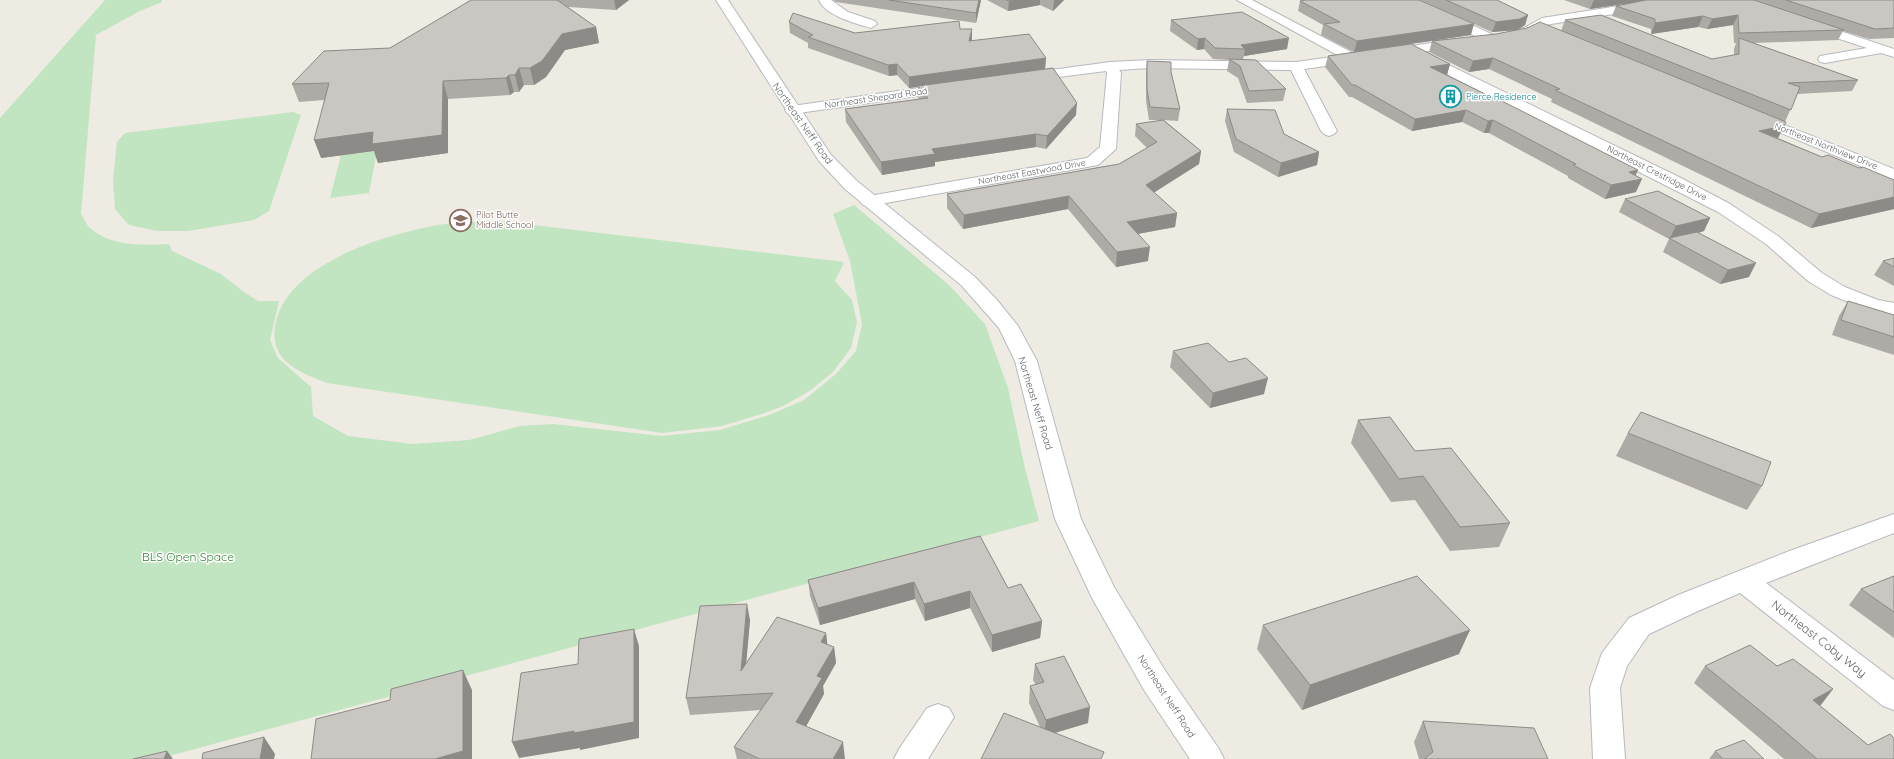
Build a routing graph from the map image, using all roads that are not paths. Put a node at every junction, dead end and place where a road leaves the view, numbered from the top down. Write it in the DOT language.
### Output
graph roads {
  1 [pos="722,0"];
  2 [pos="825,0"];
  3 [pos="1243,0"];
  4 [pos="1406,0"];
  5 [pos="1670,0"];
  6 [pos="1800,22"];
  7 [pos="871,24"];
  8 [pos="1535,26"];
  9 [pos="1557,35"];
  10 [pos="1492,38"];
  11 [pos="1881,49"];
  12 [pos="1410,50"];
  13 [pos="1894,53"];
  14 [pos="1352,58"];
  15 [pos="1825,59"];
  16 [pos="1110,66"];
  17 [pos="1296,66"];
  18 [pos="1016,79"];
  19 [pos="961,86"];
  20 [pos="792,110"];
  21 [pos="1740,111"];
  22 [pos="1329,131"];
  23 [pos="1894,175"];
  24 [pos="869,200"];
  25 [pos="1894,310"];
  26 [pos="1894,523"];
  27 [pos="1744,581"];
  28 [pos="1894,697"];
  29 [pos="938,717"];
  30 [pos="910,759"];
  31 [pos="1208,759"];
  32 [pos="1609,759"];
  1 -- 20 [label="street, Northeast Neff Road"];
  2 -- 7 [label="street"];
  3 -- 14 [label="street"];
  4 -- 10 [label="street"];
  5 -- 8 [label="street"];
  6 -- 11 [label="street"];
  8 -- 9 [label="street"];
  8 -- 10 [label="street"];
  10 -- 12 [label="street"];
  11 -- 13 [label="street"];
  11 -- 15 [label="street"];
  12 -- 14 [label="street"];
  12 -- 25 [label="street, Northeast Crestridge Drive"];
  14 -- 17 [label="street"];
  16 -- 17 [label="street"];
  16 -- 18 [label="street"];
  16 -- 24 [label="street, Northeast Eastwood Drive"];
  17 -- 22 [label="street"];
  19 -- 20 [label="street, Northeast Shepard Road"];
  20 -- 24 [label="street, Northeast Neff Road"];
  21 -- 23 [label="street, Northeast Northview Drive"];
  24 -- 31 [label="street, Northeast Neff Road"];
  26 -- 27 [label="street"];
  27 -- 28 [label="street, Northeast Coby Way"];
  27 -- 32 [label="street"];
  29 -- 30 [label="street"];
}
